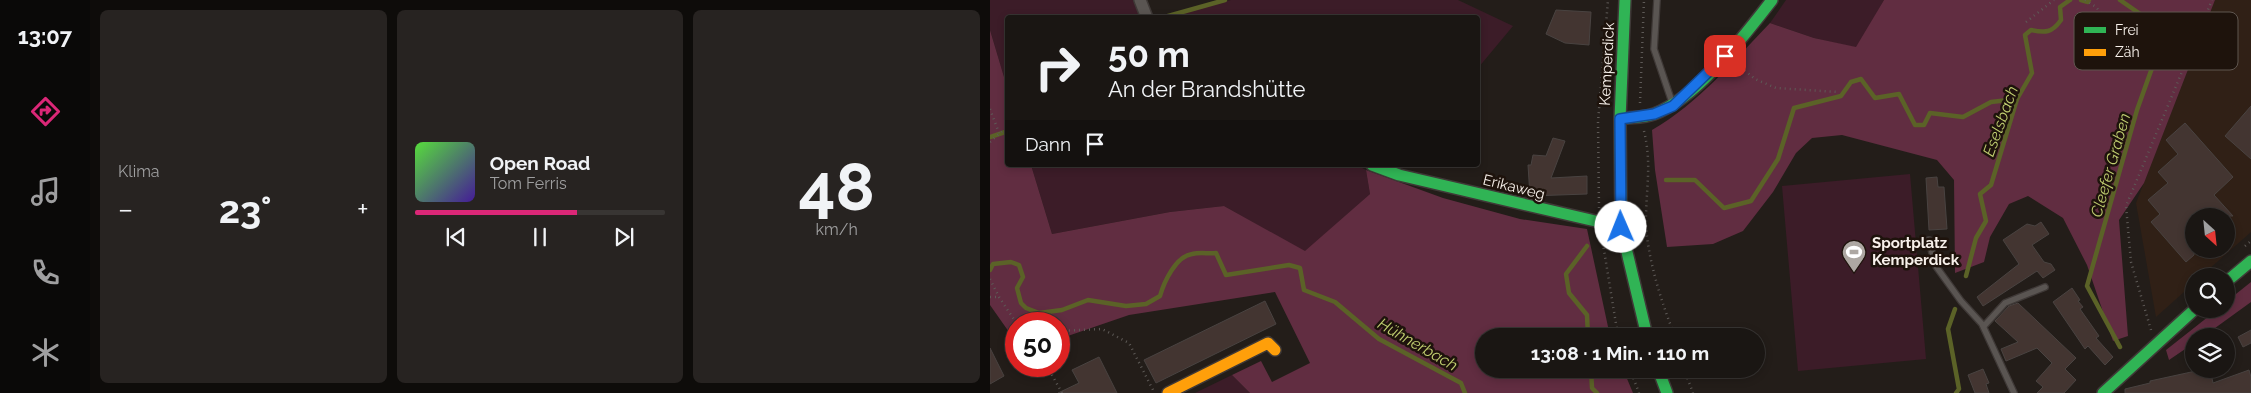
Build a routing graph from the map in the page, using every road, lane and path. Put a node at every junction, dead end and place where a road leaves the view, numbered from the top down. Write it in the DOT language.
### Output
graph roads {
  1 [pos="1140,0"];
  2 [pos="1608,0"];
  3 [pos="1626,0"];
  4 [pos="1644,0"];
  5 [pos="1657,0"];
  6 [pos="1772,0"];
  7 [pos="2054,0"];
  8 [pos="2085,0"];
  9 [pos="2212,0"];
  10 [pos="2100,12"];
  11 [pos="2207,12"];
  12 [pos="1146,15"];
  13 [pos="2026,22"];
  14 [pos="1725,56"];
  15 [pos="2183,70"];
  16 [pos="1838,92"];
  17 [pos="1673,106"];
  18 [pos="990,110"];
  19 [pos="1641,116"];
  20 [pos="1620,119"];
  21 [pos="1005,128"];
  22 [pos="999,133"];
  23 [pos="990,142"];
  24 [pos="1377,167"];
  25 [pos="1599,224"];
  26 [pos="1621,227"];
  27 [pos="1929,240"];
  28 [pos="2251,261"];
  29 [pos="2235,274"];
  30 [pos="991,280"];
  31 [pos="2044,287"];
  32 [pos="990,297"];
  33 [pos="999,298"];
  34 [pos="1009,312"];
  35 [pos="2185,318"];
  36 [pos="1984,326"];
  37 [pos="1617,328"];
  38 [pos="1645,328"];
  39 [pos="1672,328"];
  40 [pos="1070,330"];
  41 [pos="2158,341"];
  42 [pos="1275,350"];
  43 [pos="1053,377"];
  44 [pos="1634,378"];
  45 [pos="1661,378"];
  46 [pos="1687,378"];
  47 [pos="1062,393"];
  48 [pos="1159,393"];
  49 [pos="1168,393"];
  50 [pos="1640,393"];
  51 [pos="1667,393"];
  52 [pos="1692,393"];
  53 [pos="2014,393"];
  54 [pos="2103,393"];
  1 -- 12 [label="street"];
  2 -- 25 [label="path"];
  3 -- 20 [label="street, Kemperdick"];
  4 -- 19 [label="path"];
  5 -- 17 [label="lane"];
  6 -- 14 [label="street"];
  7 -- 13 [label="path"];
  8 -- 10 [label="path"];
  9 -- 11 [label="path"];
  14 -- 16 [label="path"];
  14 -- 17 [label="street"];
  15 -- 41 [label="path"];
  17 -- 19 [label="street"];
  18 -- 22 [label="path"];
  19 -- 20 [label="street"];
  19 -- 39 [label="path"];
  20 -- 26 [label="street, Kemperdick"];
  21 -- 22 [label="path"];
  22 -- 23 [label="path"];
  24 -- 25 [label="street, Erikaweg"];
  25 -- 26 [label="street, Erikaweg"];
  25 -- 37 [label="path"];
  26 -- 38 [label="street, Kemperdick"];
  27 -- 36 [label="lane"];
  28 -- 29 [label="street"];
  30 -- 33 [label="path"];
  31 -- 36 [label="lane"];
  32 -- 33 [label="path"];
  33 -- 34 [label="path"];
  35 -- 41 [label="street"];
  36 -- 53 [label="lane"];
  40 -- 48 [label="path"];
  41 -- 54 [label="street"];
  42 -- 49 [label="street"];
  43 -- 47 [label="path"];
  44 -- 50 [label="path"];
  45 -- 51 [label="street"];
  46 -- 52 [label="path"];
}
